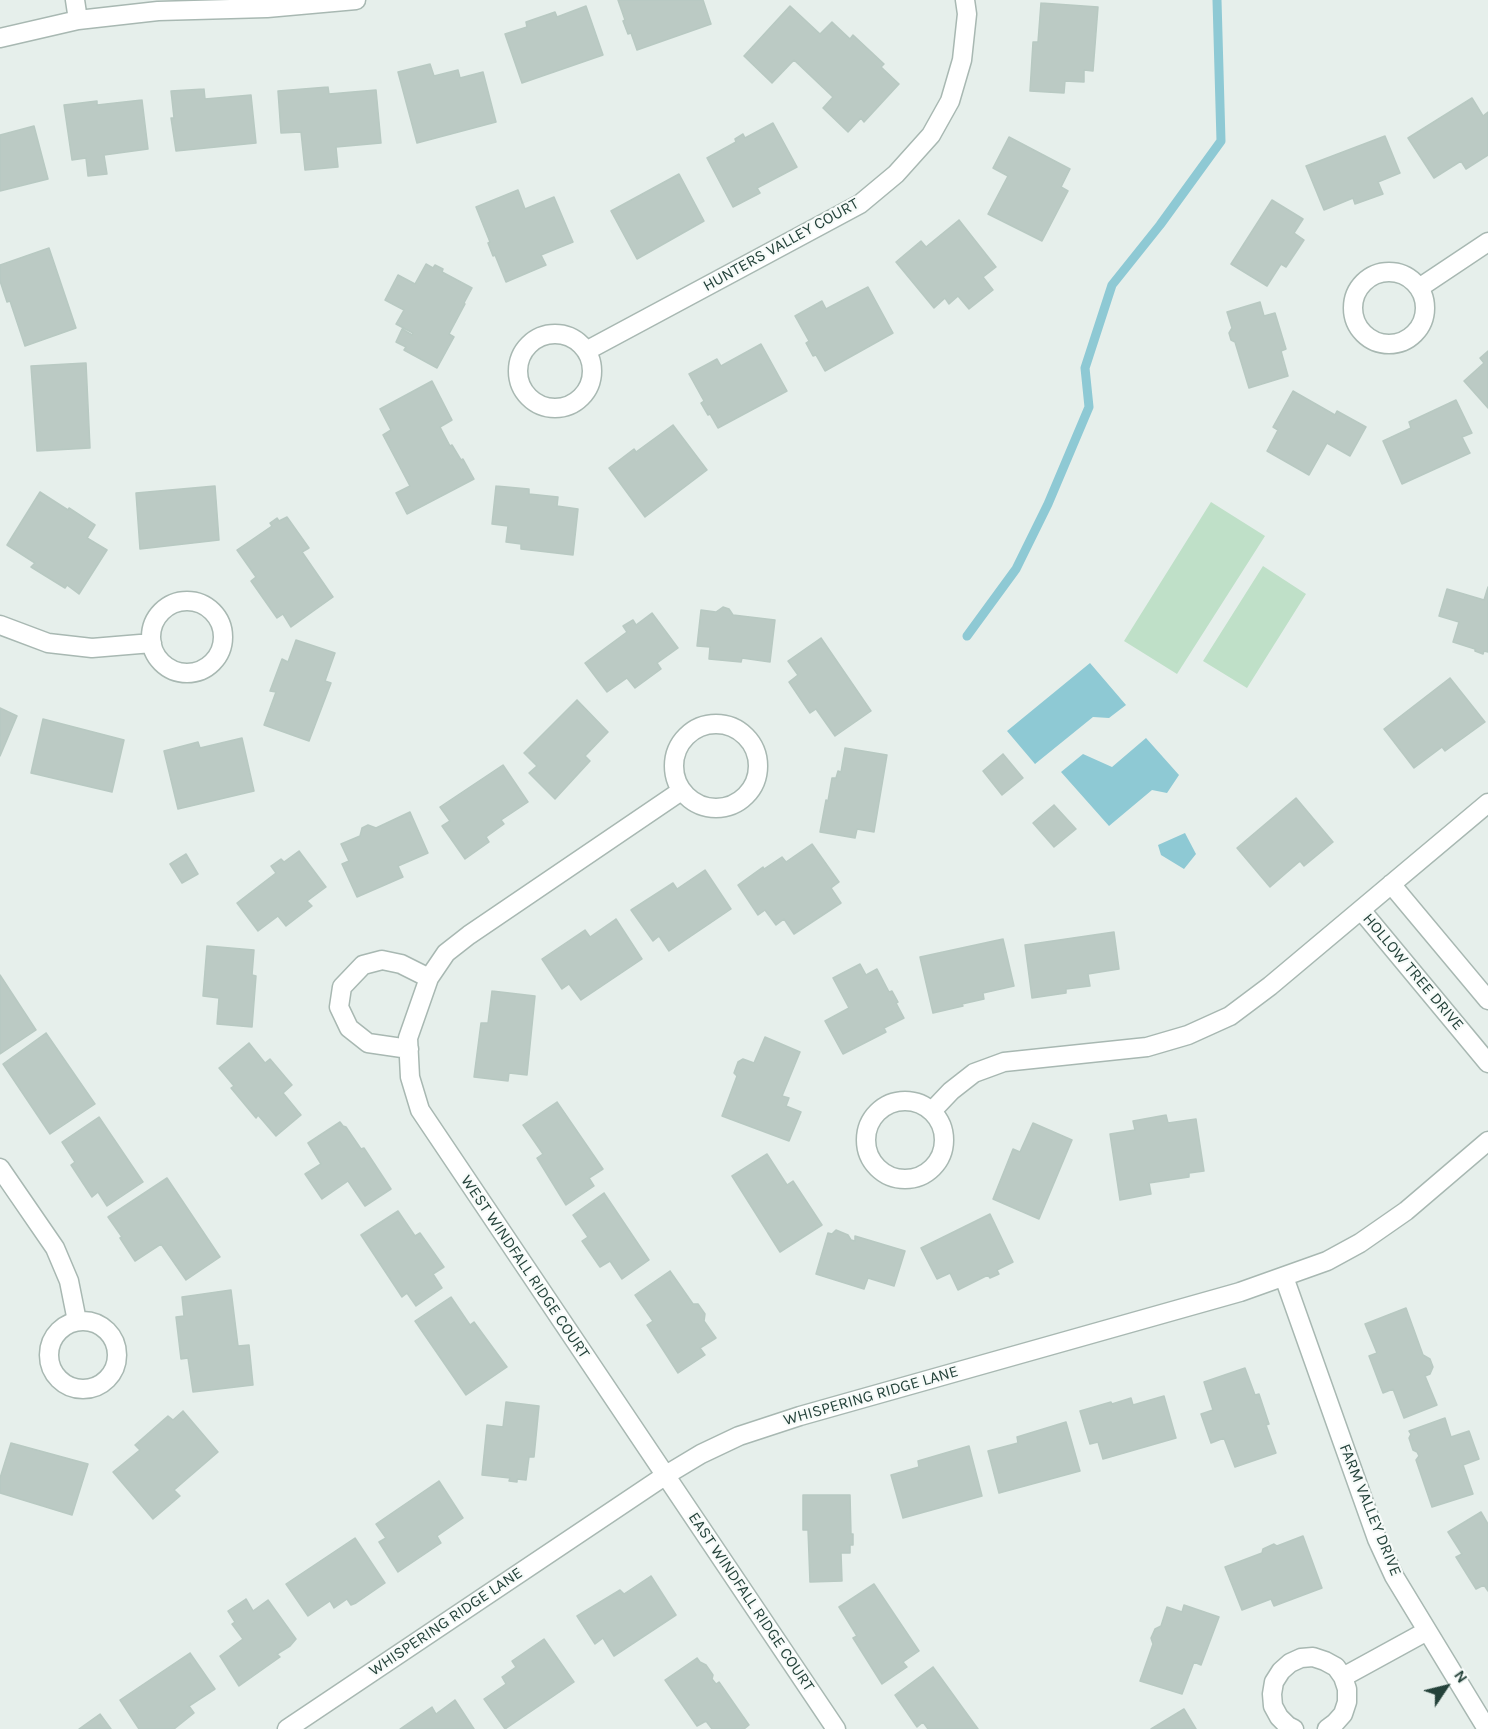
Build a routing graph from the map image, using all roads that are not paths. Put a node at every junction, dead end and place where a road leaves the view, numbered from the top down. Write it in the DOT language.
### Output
graph roads {
  1 [pos="75,0"];
  2 [pos="356,0"];
  3 [pos="965,0"];
  4 [pos="78,20"];
  5 [pos="0,38"];
  6 [pos="1488,242"];
  7 [pos="1419,288"];
  8 [pos="586,351"];
  9 [pos="0,625"];
  10 [pos="152,643"];
  11 [pos="681,792"];
  12 [pos="1488,803"];
  13 [pos="1391,884"];
  14 [pos="1361,910"];
  15 [pos="429,978"];
  16 [pos="1488,1000"];
  17 [pos="409,1049"];
  18 [pos="1488,1063"];
  19 [pos="932,1111"];
  20 [pos="1488,1141"];
  21 [pos="0,1168"];
  22 [pos="1284,1277"];
  23 [pos="77,1321"];
  24 [pos="666,1475"];
  25 [pos="1427,1631"];
  26 [pos="1343,1677"];
  27 [pos="286,1729"];
  28 [pos="836,1729"];
  29 [pos="1294,1729"];
  30 [pos="1327,1729"];
  31 [pos="1487,1729"];
  1 -- 4 [label="street"];
  2 -- 4 [label="street"];
  3 -- 8 [label="street, HUNTERS VALLEY COURT"];
  4 -- 5 [label="street"];
  6 -- 7 [label="street"];
  7 -- 7 [label="street"];
  8 -- 8 [label="street"];
  9 -- 10 [label="street"];
  11 -- 11 [label="street"];
  11 -- 15 [label="street, WEST WINDFALL RIDGE COURT"];
  12 -- 13 [label="street"];
  13 -- 14 [label="street"];
  13 -- 16 [label="street"];
  14 -- 18 [label="street, HOLLOW TREE DRIVE"];
  14 -- 19 [label="street"];
  15 -- 17 [label="street, WEST WINDFALL RIDGE COURT"];
  15 -- 17 [label="street"];
  17 -- 24 [label="street, WEST WINDFALL RIDGE COURT"];
  19 -- 19 [label="street"];
  20 -- 22 [label="street, WHISPERING RIDGE LANE"];
  21 -- 23 [label="street"];
  22 -- 24 [label="street, WHISPERING RIDGE LANE"];
  22 -- 25 [label="street, FARM VALLEY DRIVE"];
  24 -- 27 [label="street, WHISPERING RIDGE LANE"];
  24 -- 28 [label="street, EAST WINDFALL RIDGE COURT"];
  25 -- 26 [label="street"];
  25 -- 31 [label="street, FARM VALLEY DRIVE"];
  26 -- 29 [label="street"];
  26 -- 30 [label="street"];
}
